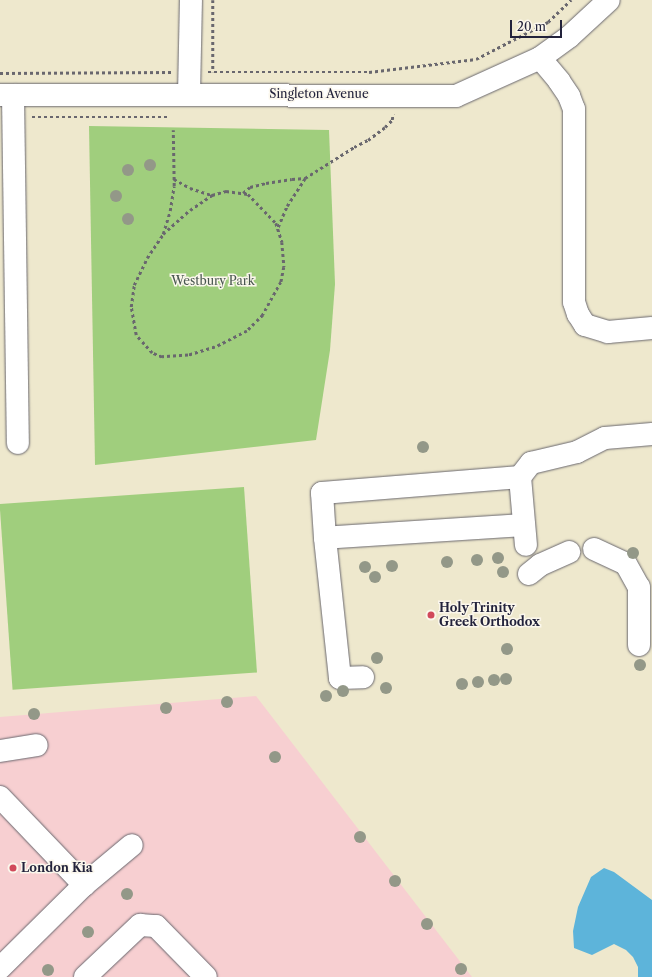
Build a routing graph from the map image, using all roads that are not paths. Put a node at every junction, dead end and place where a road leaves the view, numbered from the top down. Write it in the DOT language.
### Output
graph roads {
  1 [pos="191,0"];
  2 [pos="609,0"];
  3 [pos="540,58"];
  4 [pos="189,94"];
  5 [pos="7,95"];
  6 [pos="7,195"];
  7 [pos="652,328"];
  8 [pos="9,385"];
  9 [pos="652,434"];
  10 [pos="18,443"];
  11 [pos="520,477"];
  12 [pos="325,538"];
  13 [pos="594,549"];
  14 [pos="569,552"];
  15 [pos="529,574"];
  16 [pos="639,645"];
  17 [pos="363,676"];
  18 [pos="37,745"];
  19 [pos="0,751"];
  20 [pos="0,797"];
  21 [pos="132,845"];
  22 [pos="84,885"];
  23 [pos="0,968"];
  24 [pos="85,977"];
  25 [pos="206,977"];
  1 -- 4 [label="street"];
  2 -- 3 [label="street, Singleton Avenue"];
  3 -- 4 [label="street, Singleton Avenue"];
  3 -- 7 [label="street"];
  4 -- 5 [label="street, Singleton Avenue"];
  5 -- 6 [label="street"];
  6 -- 8 [label="street"];
  8 -- 10 [label="street"];
  9 -- 11 [label="street"];
  11 -- 12 [label="street"];
  11 -- 12 [label="street"];
  12 -- 17 [label="street"];
  13 -- 16 [label="street"];
  14 -- 15 [label="street"];
  18 -- 19 [label="street"];
  20 -- 22 [label="street"];
  21 -- 22 [label="street"];
  22 -- 23 [label="street"];
  24 -- 25 [label="street"];
}
